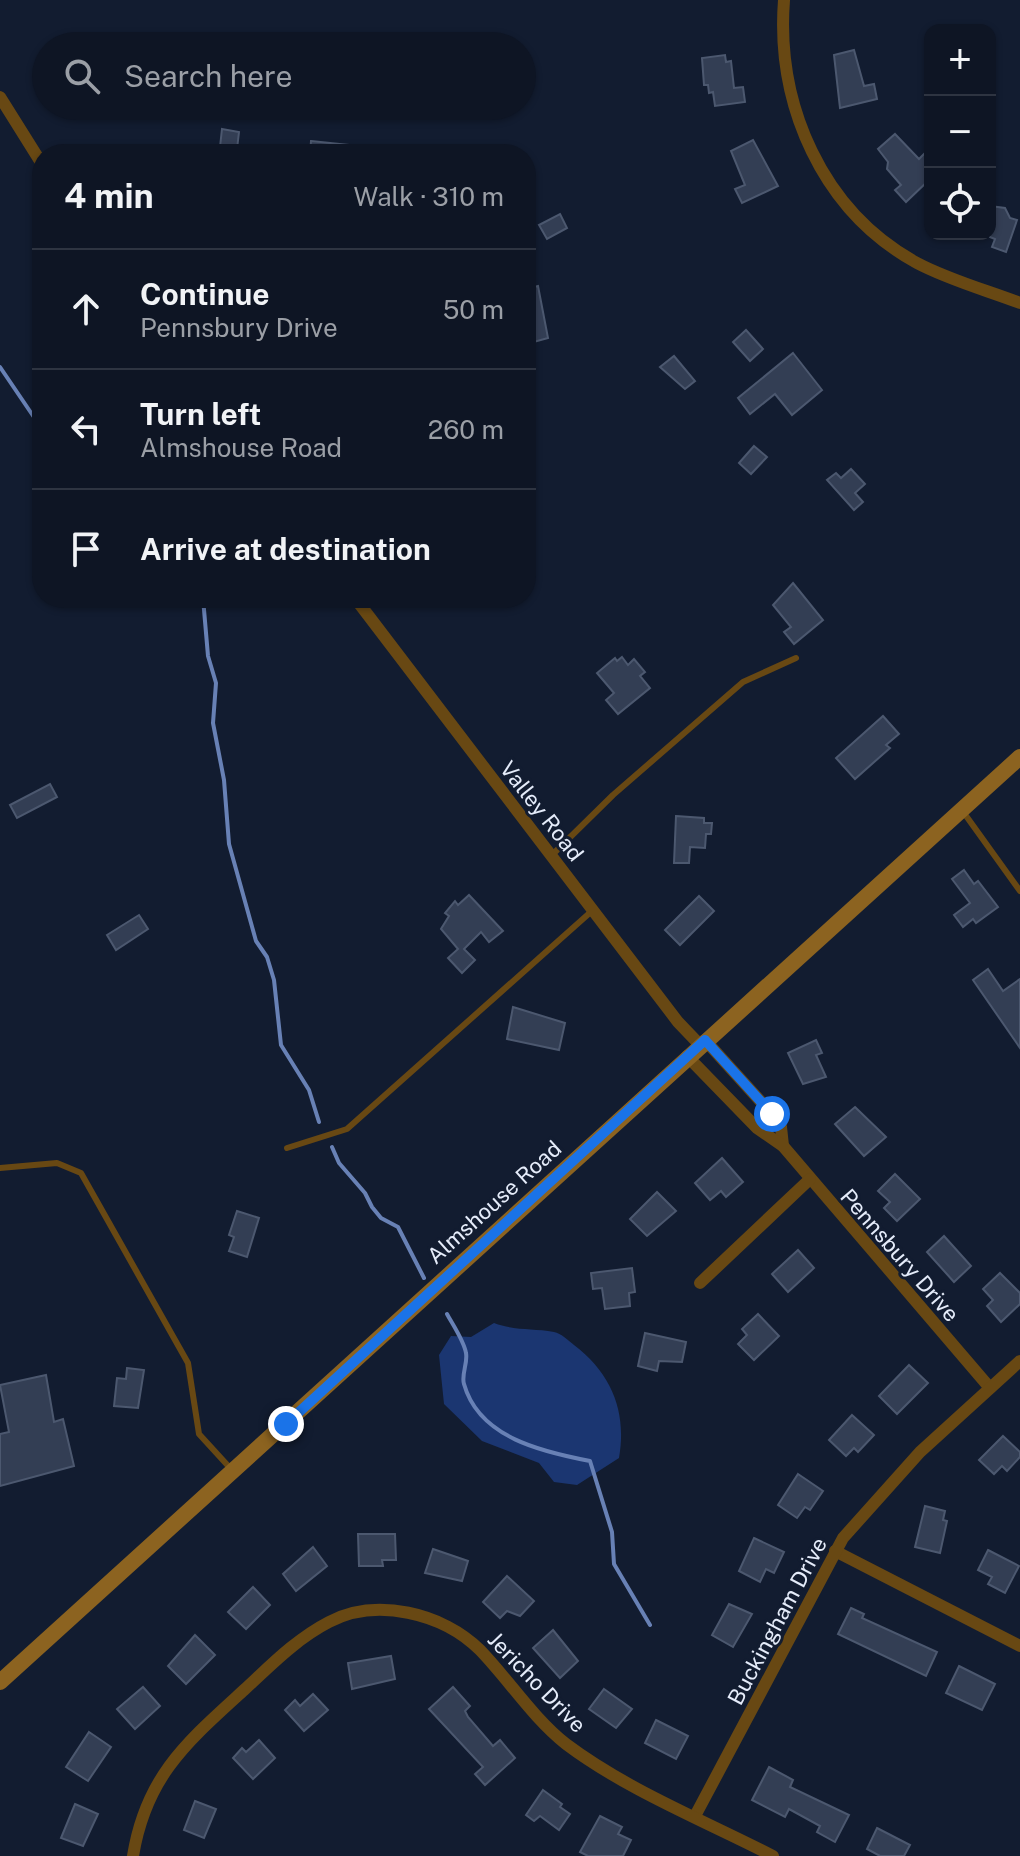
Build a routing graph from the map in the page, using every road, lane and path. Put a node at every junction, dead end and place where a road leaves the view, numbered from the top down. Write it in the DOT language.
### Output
graph roads {
  1 [pos="784,0"];
  2 [pos="0,97"];
  3 [pos="32,148"];
  4 [pos="1020,303"];
  5 [pos="363,608"];
  6 [pos="796,658"];
  7 [pos="1020,757"];
  8 [pos="962,810"];
  9 [pos="551,856"];
  10 [pos="1020,891"];
  11 [pos="593,910"];
  12 [pos="698,1047"];
  13 [pos="783,1146"];
  14 [pos="287,1148"];
  15 [pos="0,1168"];
  16 [pos="810,1179"];
  17 [pos="700,1283"];
  18 [pos="1020,1361"];
  19 [pos="990,1388"];
  20 [pos="234,1471"];
  21 [pos="835,1551"];
  22 [pos="1020,1646"];
  23 [pos="0,1682"];
  24 [pos="695,1816"];
  25 [pos="133,1856"];
  26 [pos="773,1856"];
  1 -- 4 [label="street"];
  2 -- 3 [label="street"];
  5 -- 9 [label="street, Valley Road"];
  6 -- 9 [label="lane"];
  7 -- 8 [label="main road, Almshouse Road"];
  8 -- 10 [label="lane"];
  8 -- 12 [label="main road, Almshouse Road"];
  9 -- 11 [label="street, Valley Road"];
  11 -- 12 [label="street, Valley Road"];
  11 -- 14 [label="lane"];
  12 -- 13 [label="street, Pennsbury Drive"];
  12 -- 13 [label="street, Pennsbury Drive"];
  12 -- 20 [label="main road, Almshouse Road"];
  13 -- 16 [label="street, Pennsbury Drive"];
  15 -- 20 [label="lane"];
  16 -- 17 [label="street"];
  16 -- 19 [label="street, Pennsbury Drive"];
  18 -- 19 [label="street, Buckingham Drive"];
  19 -- 21 [label="street, Buckingham Drive"];
  20 -- 23 [label="main road, Almshouse Road"];
  21 -- 22 [label="street"];
  21 -- 24 [label="street, Buckingham Drive"];
  24 -- 25 [label="street, Jericho Drive"];
  24 -- 26 [label="street, Jericho Drive"];
}
